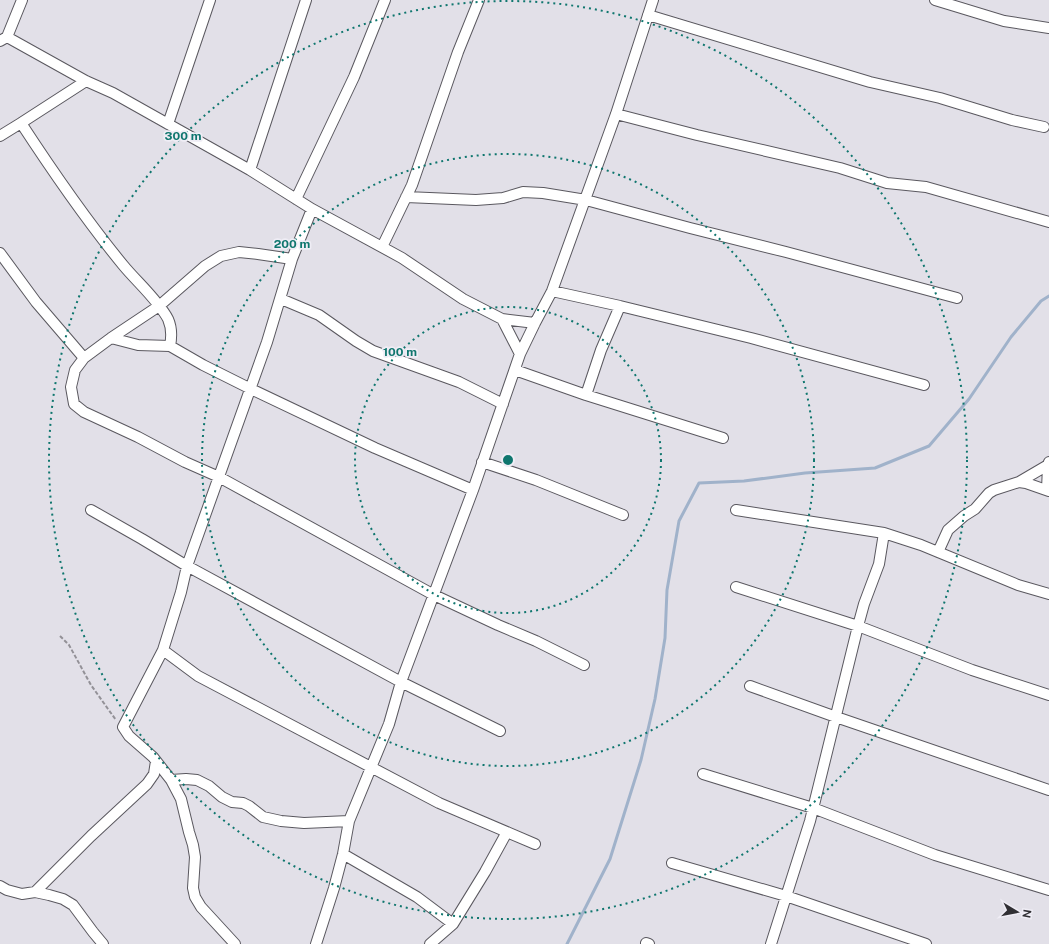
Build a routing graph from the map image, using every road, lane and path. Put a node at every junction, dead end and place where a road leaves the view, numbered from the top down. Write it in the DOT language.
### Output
graph roads {
  1 [pos="22,0"];
  2 [pos="210,0"];
  3 [pos="306,0"];
  4 [pos="385,0"];
  5 [pos="479,0"];
  6 [pos="653,0"];
  7 [pos="935,0"];
  8 [pos="648,15"];
  9 [pos="1049,28"];
  10 [pos="3,39"];
  11 [pos="86,81"];
  12 [pos="616,114"];
  13 [pos="21,123"];
  14 [pos="168,124"];
  15 [pos="1044,127"];
  16 [pos="0,136"];
  17 [pos="250,170"];
  18 [pos="406,198"];
  19 [pos="296,199"];
  20 [pos="586,200"];
  21 [pos="312,209"];
  22 [pos="1049,222"];
  23 [pos="382,247"];
  24 [pos="0,253"];
  25 [pos="292,259"];
  26 [pos="552,291"];
  27 [pos="957,298"];
  28 [pos="281,299"];
  29 [pos="159,306"];
  30 [pos="620,306"];
  31 [pos="502,319"];
  32 [pos="535,323"];
  33 [pos="111,338"];
  34 [pos="170,346"];
  35 [pos="520,354"];
  36 [pos="84,358"];
  37 [pos="515,370"];
  38 [pos="924,385"];
  39 [pos="251,389"];
  40 [pos="586,395"];
  41 [pos="503,404"];
  42 [pos="723,438"];
  43 [pos="482,462"];
  44 [pos="1048,464"];
  45 [pos="218,477"];
  46 [pos="1018,482"];
  47 [pos="473,490"];
  48 [pos="1048,491"];
  49 [pos="91,510"];
  50 [pos="736,510"];
  51 [pos="624,515"];
  52 [pos="884,533"];
  53 [pos="938,552"];
  54 [pos="187,566"];
  55 [pos="736,587"];
  56 [pos="1049,594"];
  57 [pos="434,595"];
  58 [pos="858,626"];
  59 [pos="60,636"];
  60 [pos="163,650"];
  61 [pos="584,665"];
  62 [pos="401,682"];
  63 [pos="750,686"];
  64 [pos="1049,695"];
  65 [pos="836,717"];
  66 [pos="123,727"];
  67 [pos="500,731"];
  68 [pos="156,761"];
  69 [pos="372,767"];
  70 [pos="703,774"];
  71 [pos="171,780"];
  72 [pos="1049,790"];
  73 [pos="813,808"];
  74 [pos="349,821"];
  75 [pos="507,832"];
  76 [pos="536,844"];
  77 [pos="343,854"];
  78 [pos="672,863"];
  79 [pos="0,886"];
  80 [pos="1049,890"];
  81 [pos="35,892"];
  82 [pos="786,896"];
  83 [pos="453,924"];
  84 [pos="102,944"];
  85 [pos="235,944"];
  86 [pos="316,944"];
  87 [pos="430,944"];
  88 [pos="771,944"];
  89 [pos="926,944"];
  1 -- 10 [label="street"];
  2 -- 14 [label="street"];
  3 -- 17 [label="street"];
  4 -- 19 [label="street"];
  5 -- 18 [label="street"];
  6 -- 8 [label="street"];
  7 -- 9 [label="street"];
  8 -- 12 [label="street"];
  8 -- 15 [label="street"];
  10 -- 11 [label="street"];
  11 -- 13 [label="street"];
  11 -- 14 [label="street"];
  12 -- 20 [label="street"];
  12 -- 22 [label="street"];
  13 -- 16 [label="street"];
  13 -- 29 [label="street"];
  14 -- 17 [label="street"];
  17 -- 19 [label="street"];
  18 -- 20 [label="street"];
  18 -- 23 [label="street"];
  19 -- 21 [label="street"];
  20 -- 26 [label="street"];
  20 -- 27 [label="street"];
  21 -- 23 [label="street"];
  21 -- 25 [label="street"];
  23 -- 31 [label="street"];
  24 -- 36 [label="street"];
  25 -- 28 [label="street"];
  25 -- 29 [label="street"];
  26 -- 30 [label="street"];
  26 -- 32 [label="street"];
  28 -- 39 [label="street"];
  28 -- 41 [label="street"];
  29 -- 33 [label="street"];
  29 -- 34 [label="street"];
  30 -- 38 [label="street"];
  30 -- 40 [label="street"];
  31 -- 32 [label="street"];
  31 -- 35 [label="street"];
  32 -- 35 [label="street"];
  33 -- 34 [label="street"];
  33 -- 36 [label="street"];
  34 -- 39 [label="street"];
  35 -- 37 [label="street"];
  36 -- 45 [label="street"];
  37 -- 40 [label="street"];
  37 -- 41 [label="street"];
  39 -- 45 [label="street"];
  39 -- 47 [label="street"];
  40 -- 42 [label="street"];
  41 -- 43 [label="street"];
  43 -- 47 [label="street"];
  43 -- 51 [label="street"];
  44 -- 46 [label="street"];
  44 -- 48 [label="street"];
  45 -- 54 [label="street"];
  45 -- 57 [label="street"];
  46 -- 48 [label="street"];
  46 -- 53 [label="street"];
  47 -- 57 [label="street"];
  49 -- 54 [label="street"];
  50 -- 52 [label="street"];
  52 -- 53 [label="street"];
  52 -- 58 [label="street"];
  53 -- 56 [label="street"];
  54 -- 60 [label="street"];
  54 -- 62 [label="street"];
  55 -- 58 [label="street"];
  57 -- 61 [label="street"];
  57 -- 62 [label="street"];
  58 -- 64 [label="street"];
  58 -- 65 [label="street"];
  59 -- 66 [label="path"];
  60 -- 66 [label="street"];
  60 -- 69 [label="street"];
  62 -- 67 [label="street"];
  62 -- 69 [label="street"];
  63 -- 65 [label="street"];
  65 -- 72 [label="street"];
  65 -- 73 [label="street"];
  66 -- 68 [label="street"];
  68 -- 71 [label="street"];
  68 -- 81 [label="street"];
  69 -- 74 [label="street"];
  69 -- 75 [label="street"];
  70 -- 73 [label="street"];
  71 -- 74 [label="street"];
  71 -- 85 [label="street"];
  73 -- 80 [label="street"];
  73 -- 82 [label="street"];
  74 -- 77 [label="street"];
  75 -- 76 [label="street"];
  75 -- 83 [label="street"];
  77 -- 83 [label="street"];
  77 -- 86 [label="street"];
  78 -- 82 [label="street"];
  79 -- 81 [label="street"];
  81 -- 84 [label="street"];
  82 -- 88 [label="street"];
  82 -- 89 [label="street"];
  83 -- 87 [label="street"];
}
